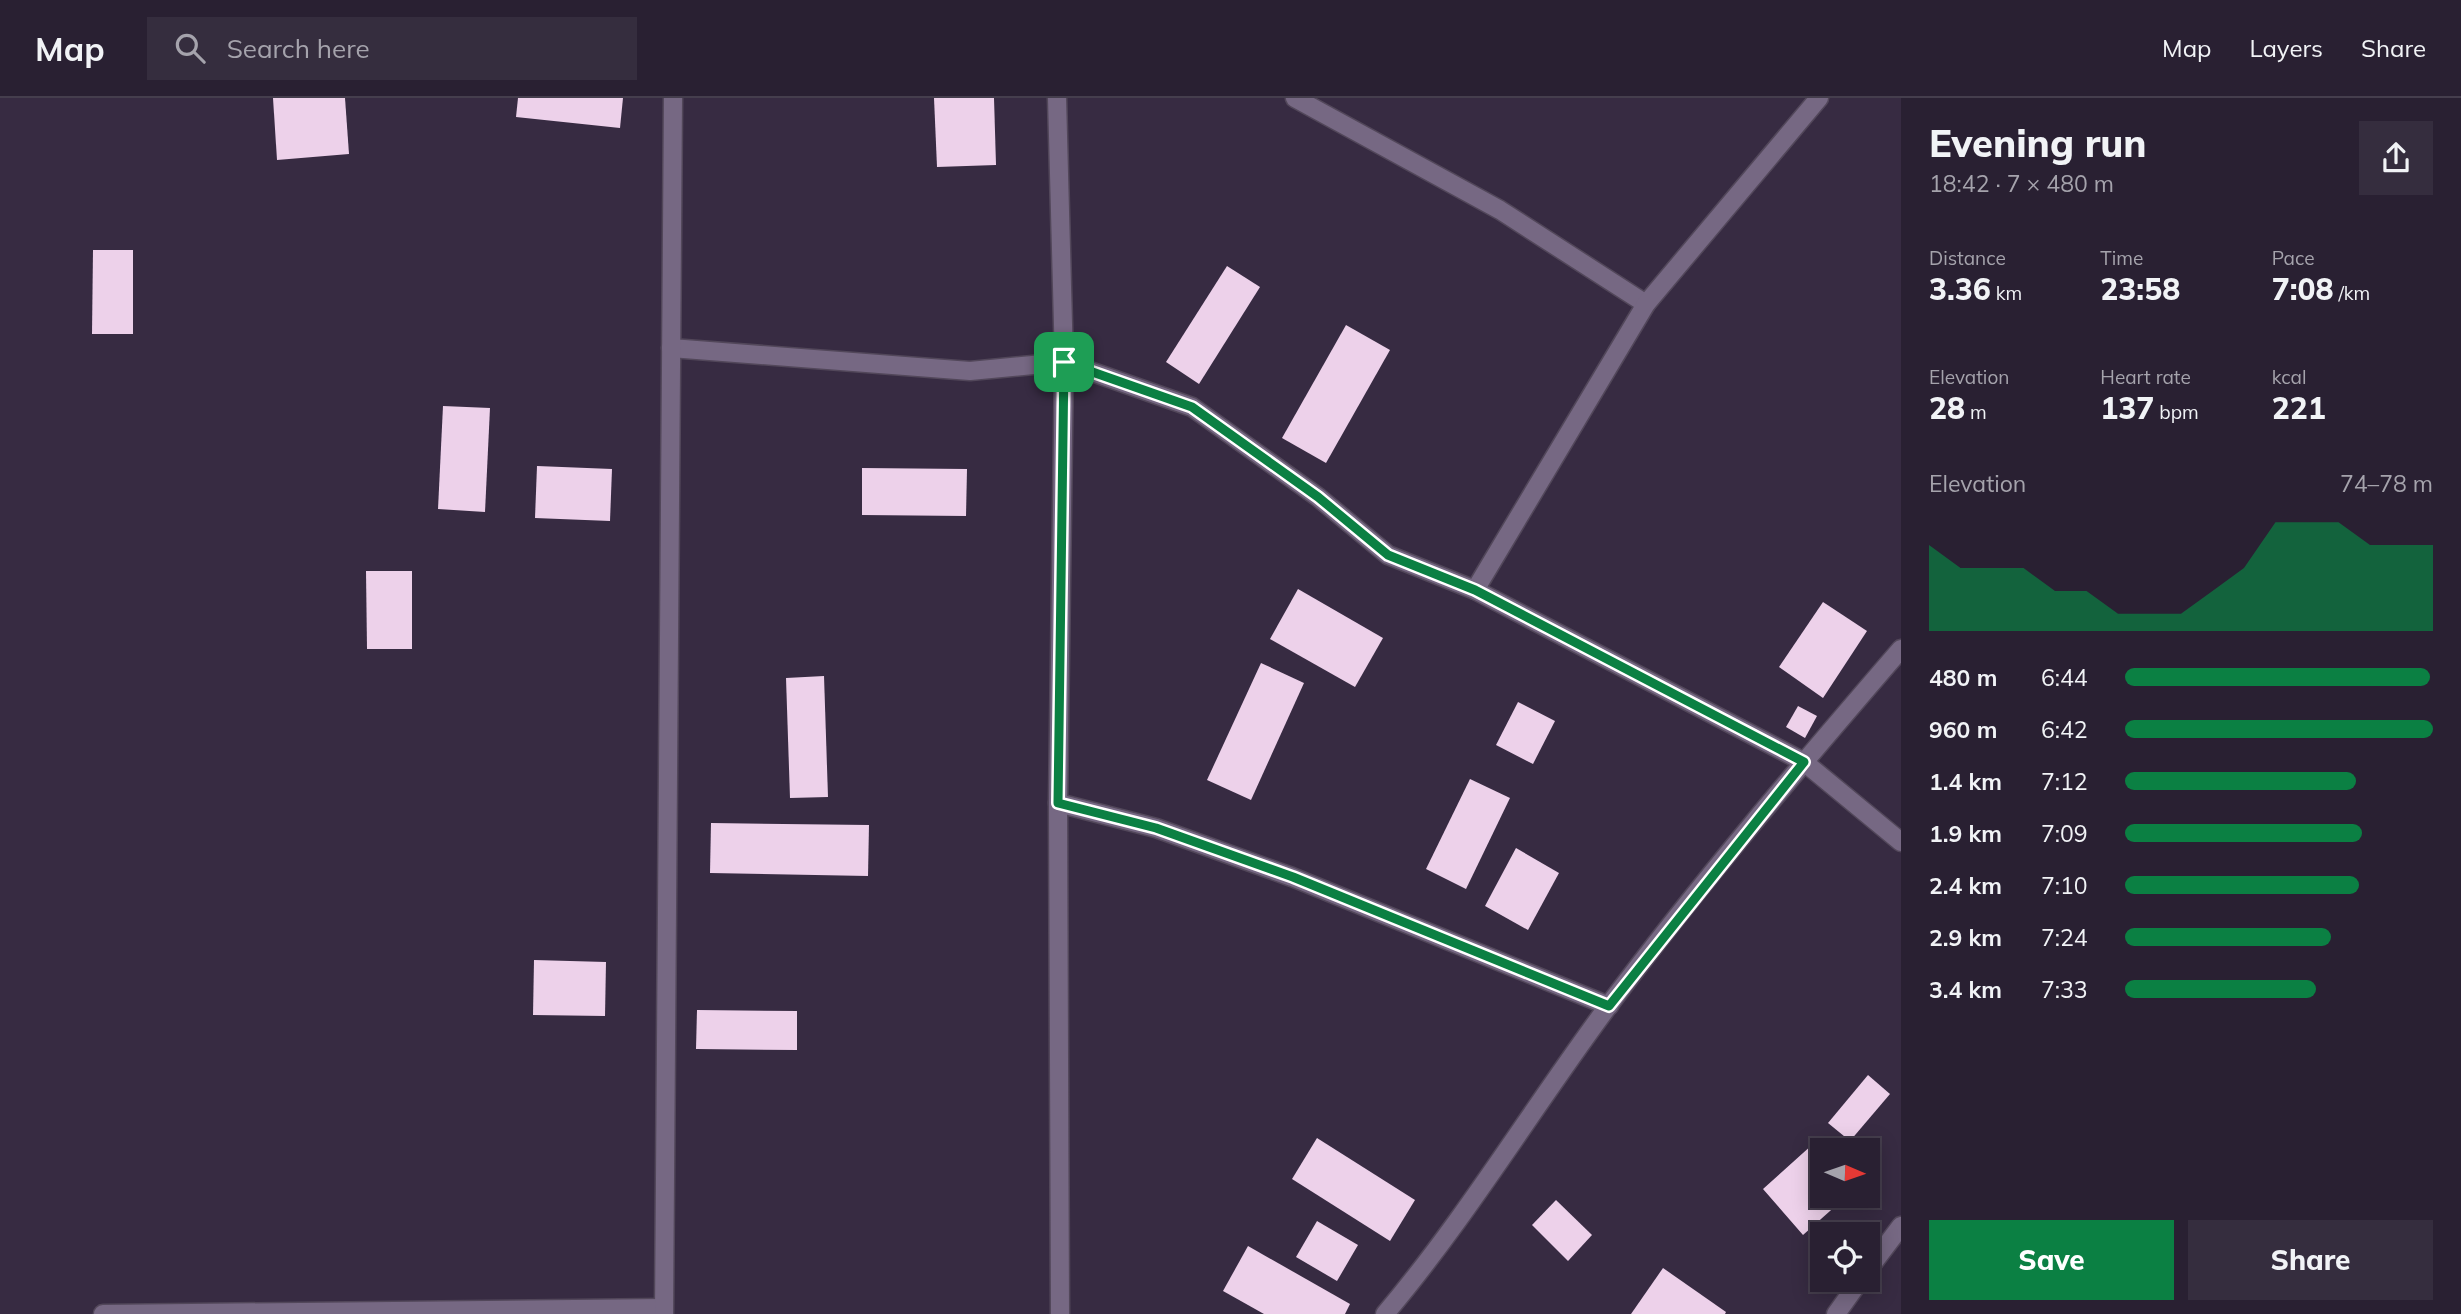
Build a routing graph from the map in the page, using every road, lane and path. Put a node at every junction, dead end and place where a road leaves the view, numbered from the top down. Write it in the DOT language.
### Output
graph roads {
  1 [pos="673,98"];
  2 [pos="1057,98"];
  3 [pos="1295,98"];
  4 [pos="1819,98"];
  5 [pos="1646,304"];
  6 [pos="671,348"];
  7 [pos="1064,362"];
  8 [pos="1475,590"];
  9 [pos="1901,649"];
  10 [pos="1804,762"];
  11 [pos="1058,803"];
  12 [pos="1901,842"];
  13 [pos="1609,1006"];
  14 [pos="1901,1226"];
  15 [pos="1880,1254"];
  16 [pos="1852,1292"];
  17 [pos="663,1311"];
  18 [pos="535,1312"];
  19 [pos="103,1314"];
  20 [pos="1060,1314"];
  21 [pos="1385,1314"];
  22 [pos="1836,1314"];
  1 -- 6 [label="street"];
  2 -- 7 [label="street"];
  3 -- 5 [label="street"];
  4 -- 5 [label="street"];
  5 -- 8 [label="street"];
  6 -- 7 [label="street"];
  6 -- 17 [label="street"];
  7 -- 8 [label="street"];
  7 -- 11 [label="street"];
  8 -- 10 [label="street"];
  9 -- 10 [label="street"];
  10 -- 12 [label="street"];
  10 -- 13 [label="street"];
  11 -- 13 [label="street"];
  11 -- 20 [label="street"];
  13 -- 21 [label="street"];
  14 -- 15 [label="street"];
  16 -- 22 [label="street"];
  17 -- 18 [label="street"];
  18 -- 19 [label="street"];
}
